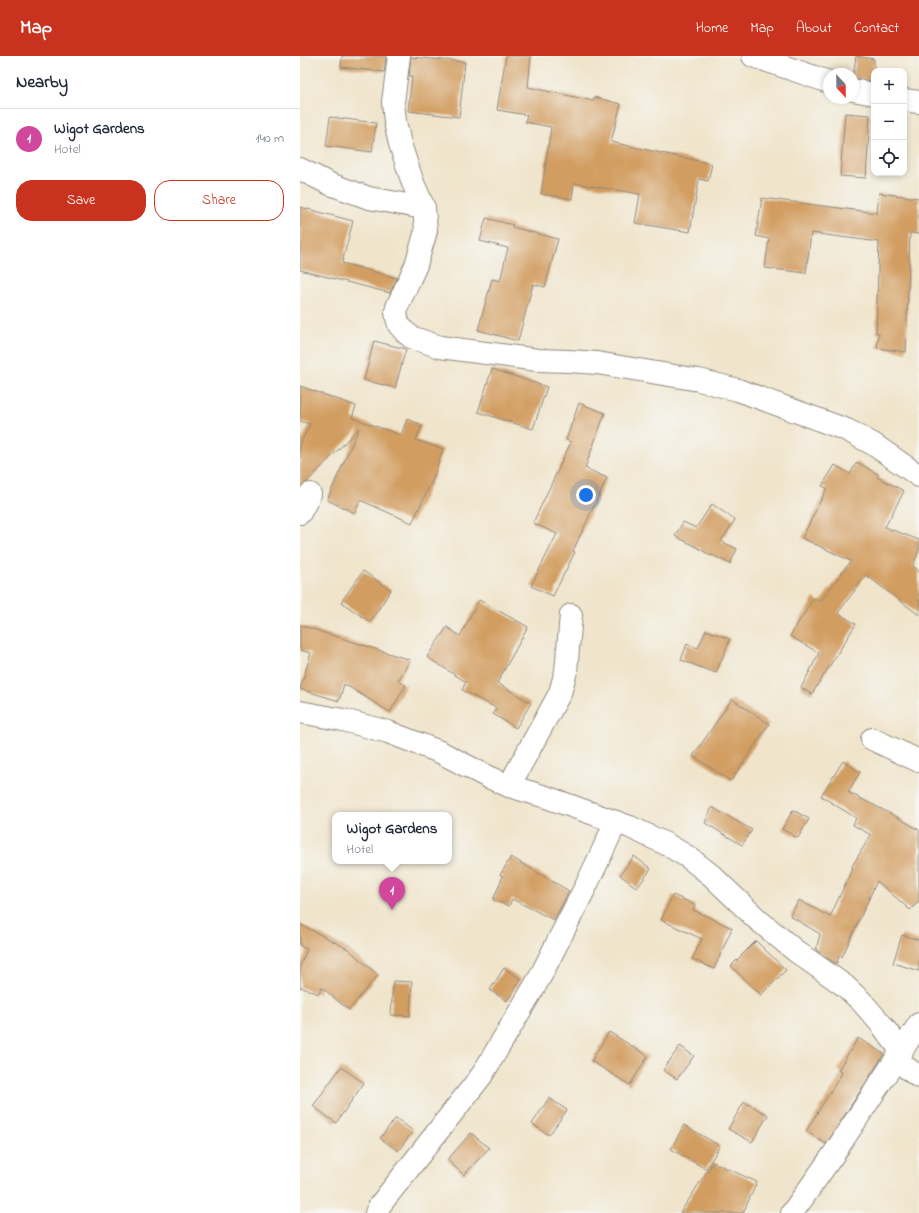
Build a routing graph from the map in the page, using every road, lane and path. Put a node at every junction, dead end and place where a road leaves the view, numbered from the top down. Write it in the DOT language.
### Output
graph roads {
  1 [pos="399,56"];
  2 [pos="753,56"];
  3 [pos="823,80"];
  4 [pos="859,91"];
  5 [pos="871,93"];
  6 [pos="907,100"];
  7 [pos="919,102"];
  8 [pos="300,169"];
  9 [pos="424,208"];
  10 [pos="919,476"];
  11 [pos="310,494"];
  12 [pos="300,513"];
  13 [pos="571,615"];
  14 [pos="300,712"];
  15 [pos="872,739"];
  16 [pos="919,761"];
  17 [pos="509,786"];
  18 [pos="616,822"];
  19 [pos="919,1024"];
  20 [pos="899,1056"];
  21 [pos="919,1077"];
  22 [pos="376,1213"];
  23 [pos="792,1213"];
  1 -- 9 [label="street"];
  2 -- 3 [label="street"];
  4 -- 5 [label="street"];
  6 -- 7 [label="street"];
  8 -- 9 [label="street"];
  9 -- 10 [label="street"];
  11 -- 12 [label="street"];
  13 -- 17 [label="street"];
  14 -- 17 [label="street"];
  15 -- 16 [label="street"];
  17 -- 18 [label="street"];
  18 -- 20 [label="street"];
  18 -- 22 [label="street"];
  19 -- 20 [label="street"];
  20 -- 21 [label="street"];
  20 -- 23 [label="street"];
}
